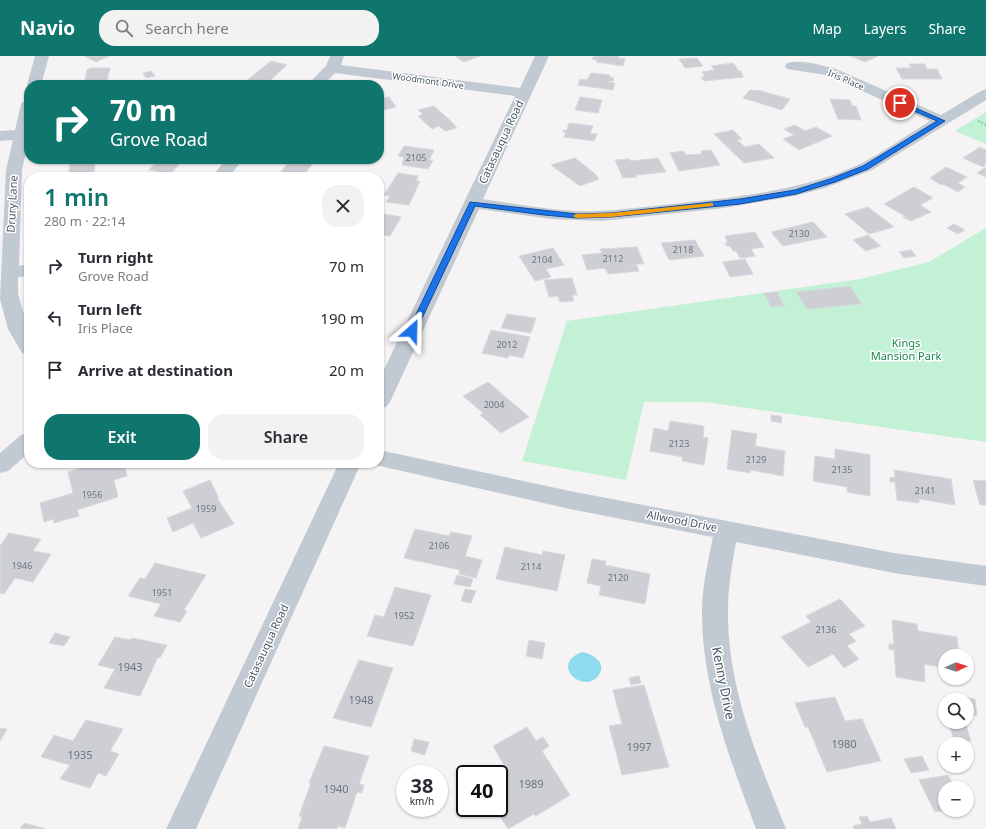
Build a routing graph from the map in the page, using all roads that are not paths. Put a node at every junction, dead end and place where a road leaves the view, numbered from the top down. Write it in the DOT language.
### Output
graph roads {
  1 [pos="42,56"];
  2 [pos="542,56"];
  3 [pos="335,62"];
  4 [pos="792,66"];
  5 [pos="35,80"];
  6 [pos="319,80"];
  7 [pos="524,93"];
  8 [pos="986,94"];
  9 [pos="942,121"];
  10 [pos="24,123"];
  11 [pos="21,134"];
  12 [pos="0,136"];
  13 [pos="231,164"];
  14 [pos="224,172"];
  15 [pos="473,203"];
  16 [pos="24,271"];
  17 [pos="4,273"];
  18 [pos="24,339"];
  19 [pos="384,391"];
  20 [pos="24,445"];
  21 [pos="384,459"];
  22 [pos="0,465"];
  23 [pos="348,468"];
  24 [pos="726,530"];
  25 [pos="986,576"];
  26 [pos="181,829"];
  27 [pos="771,829"];
  1 -- 5 [label="street"];
  2 -- 7 [label="street, Catasauqua Road"];
  3 -- 6 [label="street"];
  3 -- 7 [label="street, Woodmont Drive"];
  4 -- 9 [label="street, Iris Place"];
  7 -- 15 [label="street, Catasauqua Road"];
  8 -- 9 [label="street"];
  9 -- 15 [label="street"];
  10 -- 11 [label="street, Drury Lane"];
  11 -- 12 [label="street"];
  11 -- 17 [label="street, Drury Lane"];
  13 -- 14 [label="street"];
  15 -- 19 [label="street, Catasauqua Road"];
  16 -- 17 [label="street"];
  17 -- 18 [label="street, Drury Lane"];
  20 -- 22 [label="street"];
  21 -- 24 [label="street, Allwood Drive"];
  23 -- 26 [label="street, Catasauqua Road"];
  24 -- 25 [label="street, Allwood Drive"];
  24 -- 27 [label="street, Kenny Drive"];
}
